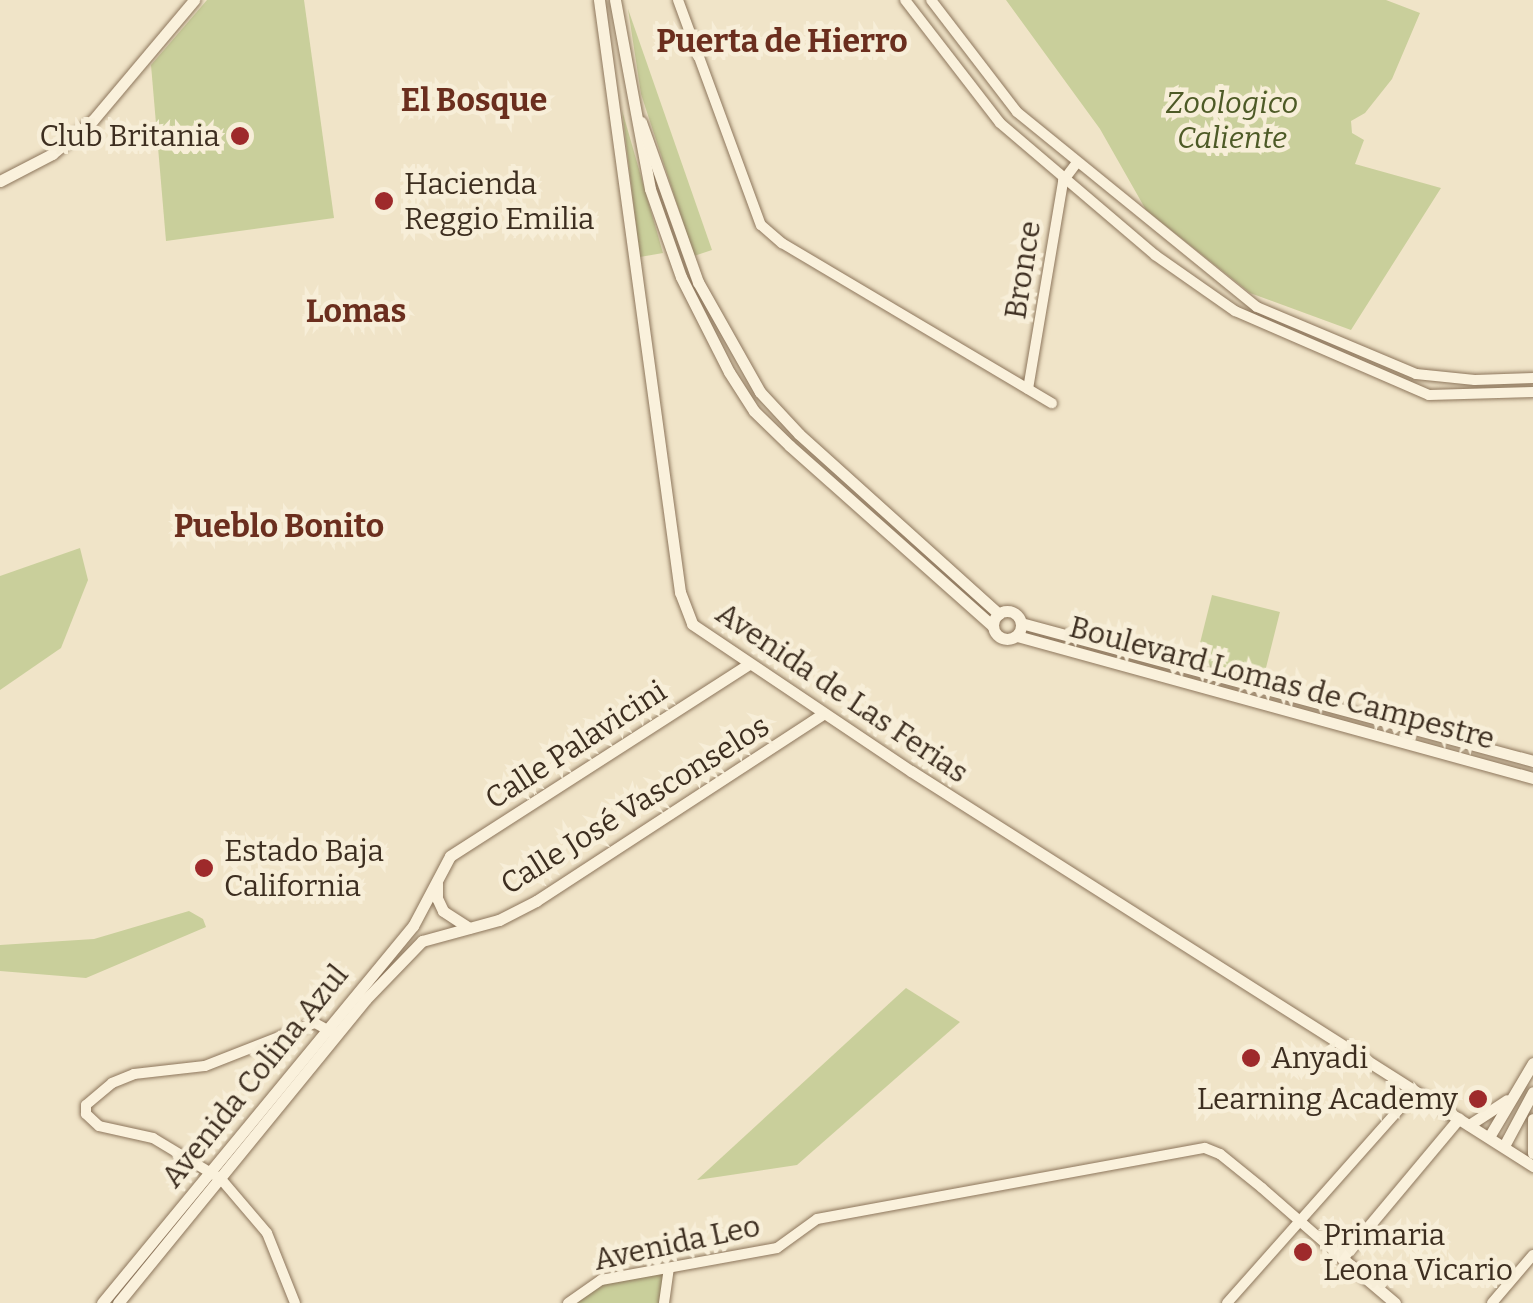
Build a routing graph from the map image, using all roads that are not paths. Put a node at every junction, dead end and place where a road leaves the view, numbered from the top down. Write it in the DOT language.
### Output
graph roads {
  1 [pos="194,0"];
  2 [pos="598,0"];
  3 [pos="615,0"];
  4 [pos="678,0"];
  5 [pos="905,0"];
  6 [pos="931,0"];
  7 [pos="1076,164"];
  8 [pos="1063,181"];
  9 [pos="0,182"];
  10 [pos="1533,378"];
  11 [pos="1028,389"];
  12 [pos="1533,392"];
  13 [pos="1052,404"];
  14 [pos="996,620"];
  15 [pos="1019,630"];
  16 [pos="749,664"];
  17 [pos="824,714"];
  18 [pos="1533,761"];
  19 [pos="1533,778"];
  20 [pos="438,875"];
  21 [pos="470,928"];
  22 [pos="332,1032"];
  23 [pos="1533,1063"];
  24 [pos="1415,1090"];
  25 [pos="1517,1090"];
  26 [pos="1533,1092"];
  27 [pos="1533,1119"];
  28 [pos="1464,1121"];
  29 [pos="1489,1137"];
  30 [pos="1504,1146"];
  31 [pos="1533,1154"];
  32 [pos="1533,1166"];
  33 [pos="216,1174"];
  34 [pos="1300,1221"];
  35 [pos="1533,1255"];
  36 [pos="1342,1258"];
  37 [pos="669,1268"];
  38 [pos="1388,1301"];
  39 [pos="102,1303"];
  40 [pos="118,1303"];
  41 [pos="295,1303"];
  42 [pos="568,1303"];
  43 [pos="664,1303"];
  44 [pos="1226,1303"];
  45 [pos="1492,1303"];
  1 -- 9 [label="main road"];
  2 -- 16 [label="main road, Avenida de Las Ferias"];
  3 -- 14 [label="main road"];
  4 -- 11 [label="street"];
  5 -- 8 [label="street"];
  6 -- 7 [label="street"];
  7 -- 8 [label="street, Bronce"];
  7 -- 10 [label="street"];
  8 -- 11 [label="street, Bronce"];
  8 -- 12 [label="street"];
  11 -- 13 [label="street"];
  14 -- 15 [label="main road"];
  14 -- 15 [label="main road"];
  15 -- 18 [label="main road, Boulevard Lomas de Campestre"];
  15 -- 19 [label="main road, Boulevard Lomas de Campestre"];
  16 -- 17 [label="main road, Avenida de Las Ferias"];
  16 -- 20 [label="main road, Calle Palavicini"];
  17 -- 21 [label="main road, Calle José Vasconselos"];
  17 -- 24 [label="main road, Avenida de Las Ferias"];
  20 -- 21 [label="main road"];
  20 -- 22 [label="main road, Avenida Colina Azul"];
  21 -- 22 [label="main road, Avenida Colina Azul"];
  22 -- 33 [label="main road, Avenida Colina Azul"];
  22 -- 33 [label="street"];
  23 -- 25 [label="main road"];
  24 -- 28 [label="main road"];
  24 -- 34 [label="street"];
  25 -- 28 [label="main road"];
  25 -- 29 [label="main road"];
  26 -- 30 [label="main road"];
  27 -- 31 [label="main road"];
  28 -- 29 [label="main road"];
  28 -- 36 [label="main road"];
  29 -- 30 [label="main road"];
  30 -- 32 [label="main road"];
  33 -- 39 [label="main road, Avenida Colina Azul"];
  33 -- 40 [label="main road, Avenida Colina Azul"];
  33 -- 41 [label="street"];
  34 -- 36 [label="street"];
  34 -- 37 [label="street, Avenida Leo"];
  34 -- 44 [label="street"];
  35 -- 45 [label="street"];
  36 -- 38 [label="main road"];
  37 -- 42 [label="street, Avenida Leo"];
  37 -- 43 [label="street"];
}
